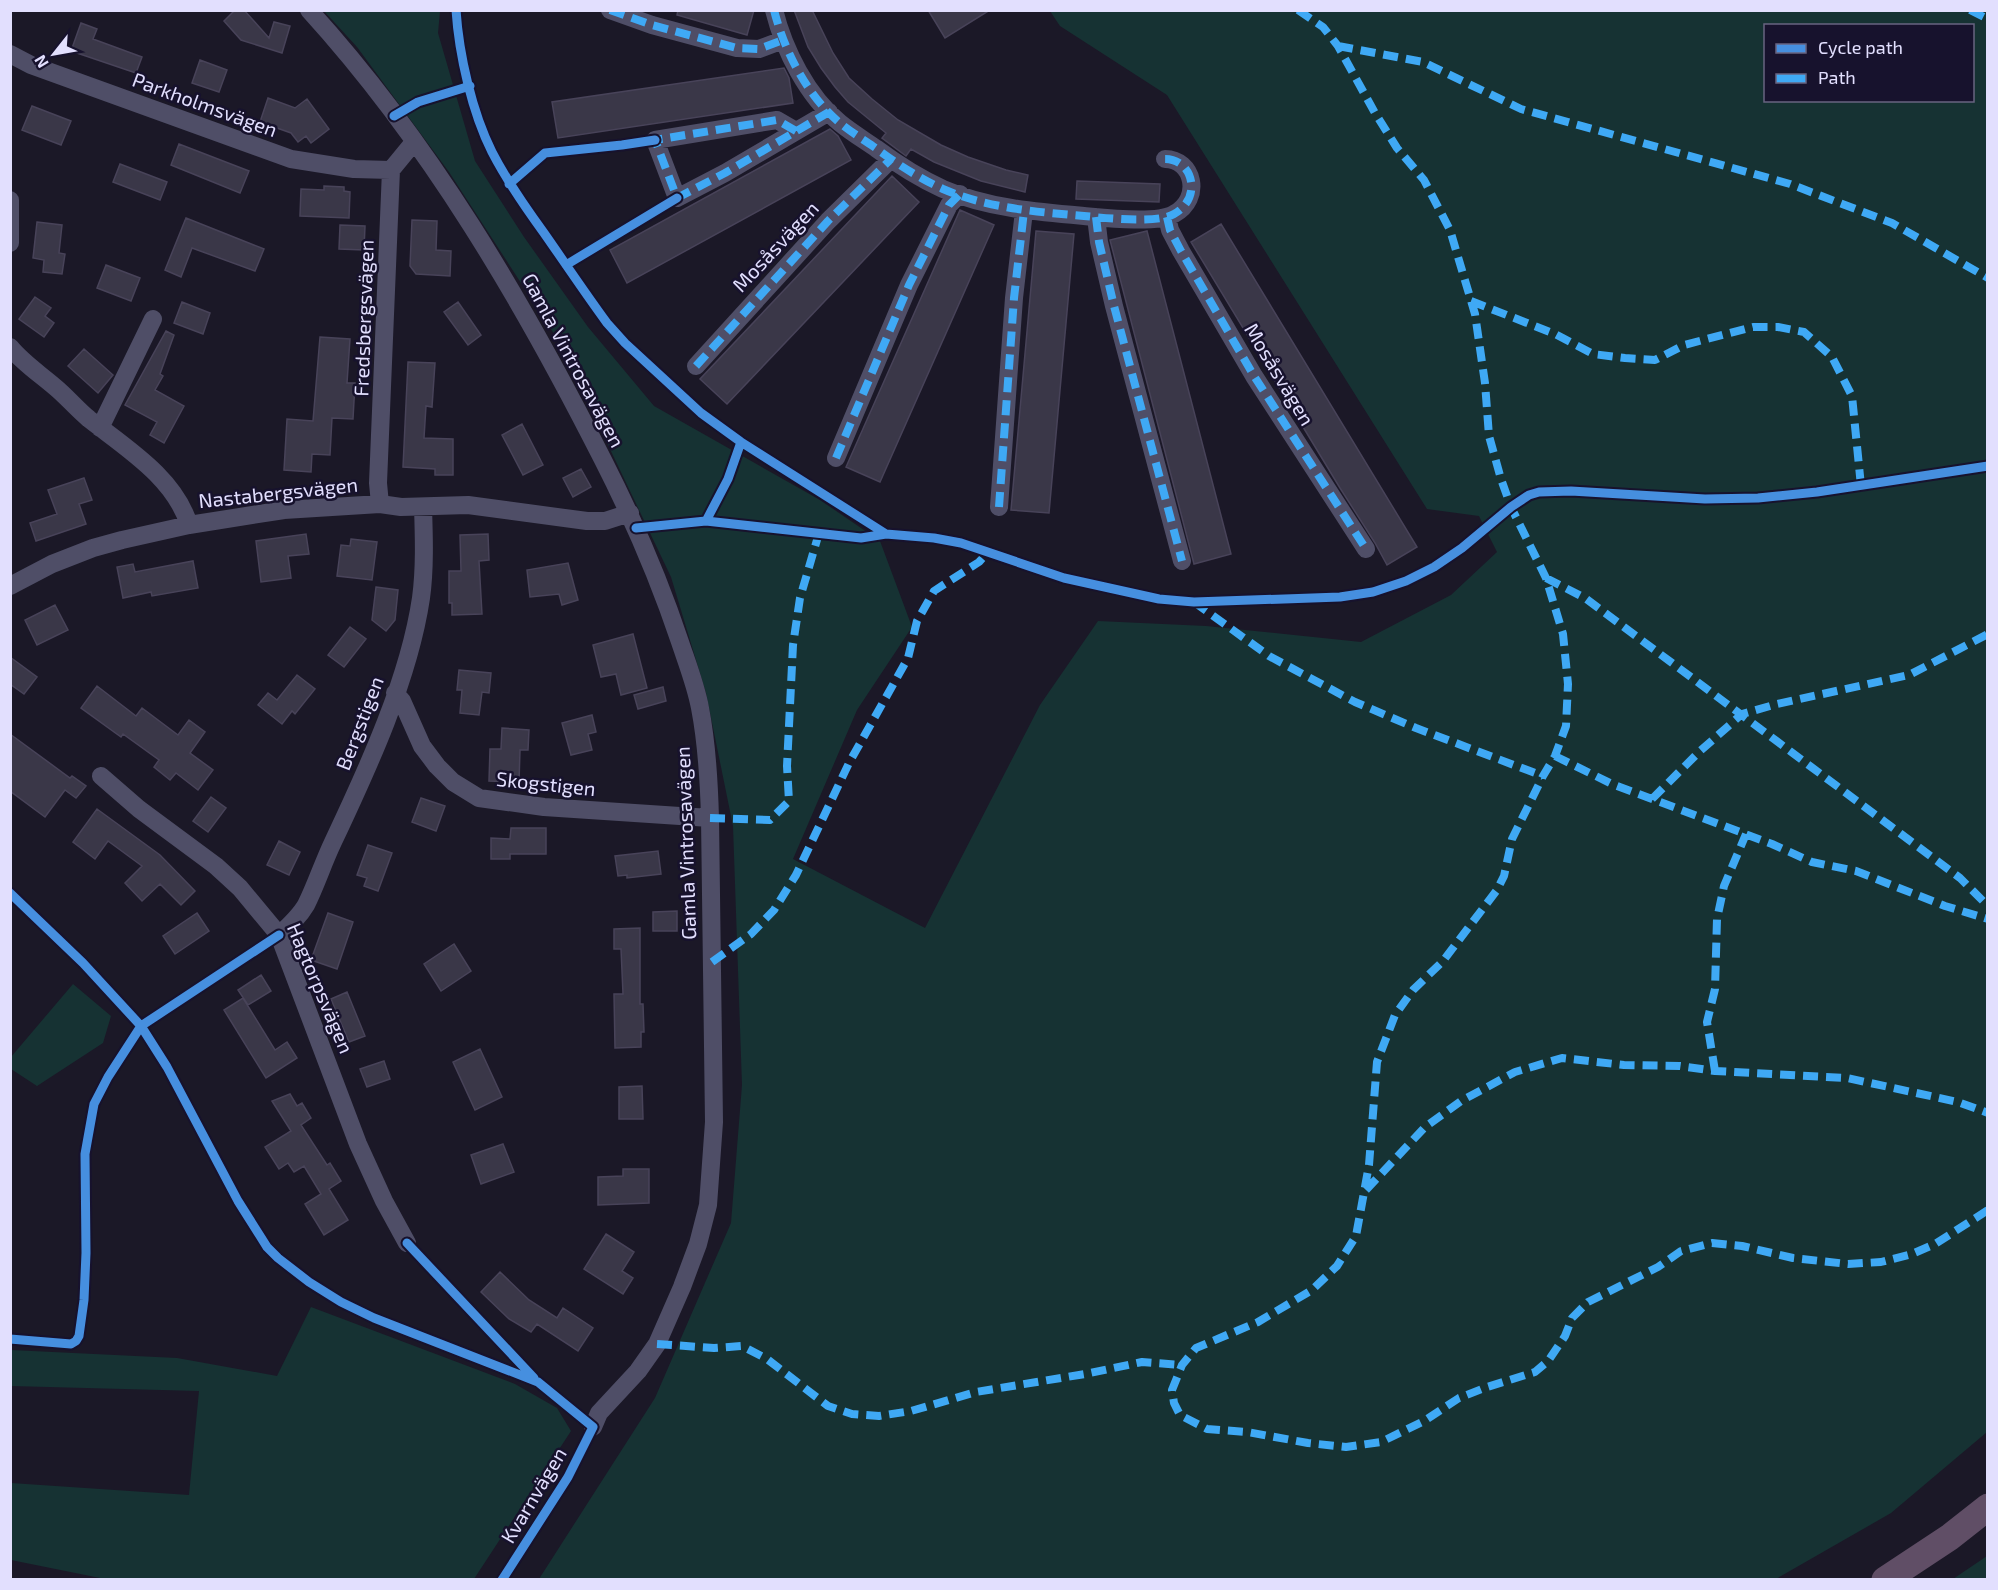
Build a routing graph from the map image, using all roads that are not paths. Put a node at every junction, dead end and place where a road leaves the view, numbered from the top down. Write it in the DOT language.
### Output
graph roads {
  1 [pos="309,10"];
  2 [pos="610,10"];
  3 [pos="774,10"];
  4 [pos="783,40"];
  5 [pos="10,54"];
  6 [pos="829,111"];
  7 [pos="796,131"];
  8 [pos="414,141"];
  9 [pos="891,159"];
  10 [pos="1165,159"];
  11 [pos="391,170"];
  12 [pos="960,194"];
  13 [pos="10,200"];
  14 [pos="1024,211"];
  15 [pos="1167,217"];
  16 [pos="1096,218"];
  17 [pos="10,243"];
  18 [pos="153,320"];
  19 [pos="10,348"];
  20 [pos="696,366"];
  21 [pos="100,428"];
  22 [pos="836,458"];
  23 [pos="380,504"];
  24 [pos="423,507"];
  25 [pos="999,507"];
  26 [pos="630,513"];
  27 [pos="189,525"];
  28 [pos="1366,549"];
  29 [pos="1182,561"];
  30 [pos="10,586"];
  31 [pos="395,693"];
  32 [pos="101,776"];
  33 [pos="710,818"];
  34 [pos="279,936"];
  35 [pos="407,1242"];
  36 [pos="593,1427"];
  37 [pos="1988,1507"];
  38 [pos="1886,1580"];
  1 -- 8 [label="street, Gamla Vintrosavägen"];
  2 -- 4 [label="street"];
  3 -- 4 [label="street"];
  4 -- 6 [label="street"];
  5 -- 11 [label="street, Parkholmsvägen"];
  6 -- 7 [label="street"];
  6 -- 9 [label="street"];
  7 -- 7 [label="street"];
  8 -- 11 [label="street"];
  8 -- 26 [label="street, Gamla Vintrosavägen"];
  9 -- 12 [label="street"];
  9 -- 20 [label="street, Mosåsvägen"];
  10 -- 15 [label="street"];
  11 -- 23 [label="street, Fredsbergsvägen"];
  12 -- 14 [label="street"];
  12 -- 22 [label="street"];
  13 -- 17 [label="street"];
  14 -- 16 [label="street"];
  14 -- 25 [label="street"];
  15 -- 16 [label="street"];
  15 -- 28 [label="street, Mosåsvägen"];
  16 -- 29 [label="street"];
  18 -- 21 [label="street"];
  19 -- 21 [label="street"];
  21 -- 27 [label="street"];
  23 -- 24 [label="street, Nastabergsvägen"];
  23 -- 27 [label="street, Nastabergsvägen"];
  24 -- 26 [label="street, Nastabergsvägen"];
  24 -- 31 [label="street, Bergstigen"];
  26 -- 33 [label="street, Gamla Vintrosavägen"];
  27 -- 30 [label="street, Nastabergsvägen"];
  31 -- 33 [label="street, Skogstigen"];
  31 -- 34 [label="street, Bergstigen"];
  32 -- 34 [label="street, Hagtorpsvägen"];
  33 -- 36 [label="street, Gamla Vintrosavägen"];
  34 -- 35 [label="street, Hagtorpsvägen"];
  37 -- 38 [label="highway"];
}
